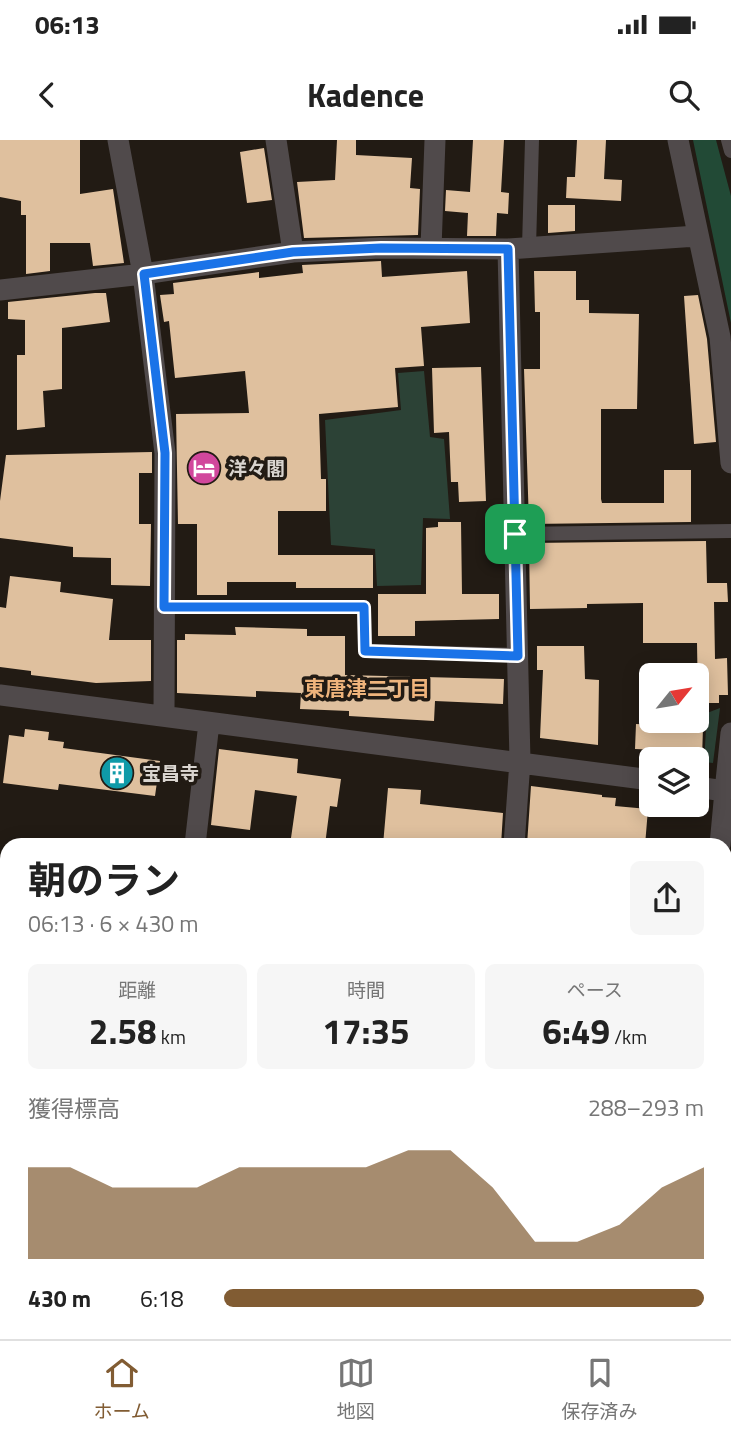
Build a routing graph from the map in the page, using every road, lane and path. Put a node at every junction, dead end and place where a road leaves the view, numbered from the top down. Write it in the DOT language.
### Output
graph roads {
  1 [pos="118,140"];
  2 [pos="276,140"];
  3 [pos="435,140"];
  4 [pos="532,140"];
  5 [pos="678,140"];
  6 [pos="728,140"];
  7 [pos="731,151"];
  8 [pos="697,236"];
  9 [pos="431,248"];
  10 [pos="519,248"];
  11 [pos="293,252"];
  12 [pos="144,274"];
  13 [pos="0,290"];
  14 [pos="731,463"];
  15 [pos="731,531"];
  16 [pos="515,534"];
  17 [pos="164,607"];
  18 [pos="518,656"];
  19 [pos="0,695"];
  20 [pos="164,715"];
  21 [pos="209,723"];
  22 [pos="731,733"];
  23 [pos="520,761"];
  24 [pos="639,778"];
  25 [pos="709,788"];
  26 [pos="728,790"];
  27 [pos="196,838"];
  28 [pos="514,838"];
  29 [pos="721,838"];
  1 -- 12 [label="street"];
  2 -- 11 [label="street"];
  3 -- 9 [label="street"];
  4 -- 10 [label="lane"];
  5 -- 8 [label="street"];
  6 -- 7 [label="lane"];
  8 -- 10 [label="street"];
  8 -- 14 [label="street"];
  9 -- 10 [label="street"];
  9 -- 11 [label="street"];
  10 -- 16 [label="street"];
  11 -- 12 [label="street"];
  12 -- 13 [label="street"];
  12 -- 17 [label="street"];
  15 -- 16 [label="lane"];
  16 -- 18 [label="street"];
  17 -- 18 [label="lane"];
  17 -- 20 [label="street"];
  18 -- 23 [label="street"];
  19 -- 20 [label="street"];
  20 -- 21 [label="street"];
  21 -- 23 [label="street"];
  21 -- 27 [label="street"];
  22 -- 26 [label="street"];
  23 -- 24 [label="street"];
  23 -- 28 [label="street"];
  25 -- 26 [label="street"];
  26 -- 29 [label="street"];
}
